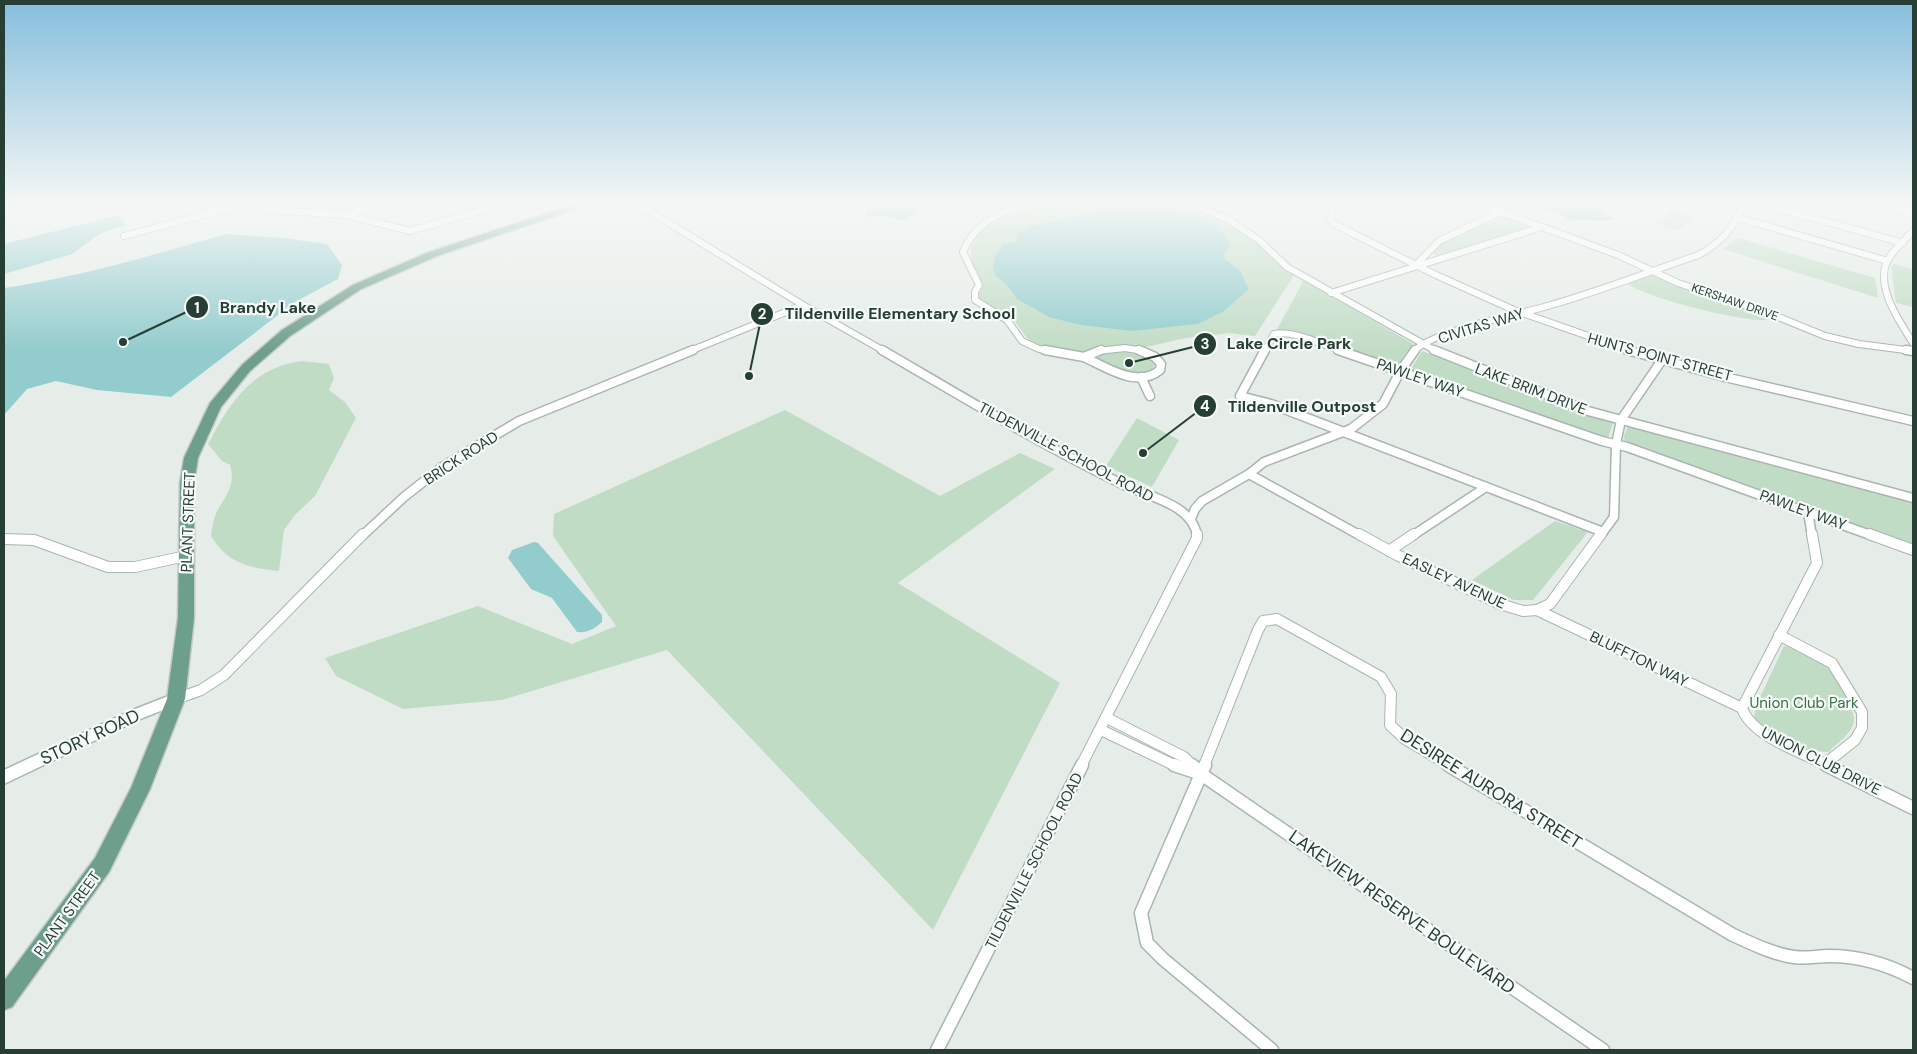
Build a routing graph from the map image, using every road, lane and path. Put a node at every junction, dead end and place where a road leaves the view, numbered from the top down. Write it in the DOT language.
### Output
graph roads {
  1 [pos="439,252"];
  2 [pos="717,252"];
  3 [pos="963,252"];
  4 [pos="1272,252"];
  5 [pos="1393,252"];
  6 [pos="1428,252"];
  7 [pos="1457,252"];
  8 [pos="1610,252"];
  9 [pos="1703,252"];
  10 [pos="1857,252"];
  11 [pos="1895,252"];
  12 [pos="1888,261"];
  13 [pos="1417,264"];
  14 [pos="1653,271"];
  15 [pos="1332,293"];
  16 [pos="803,305"];
  17 [pos="1520,313"];
  18 [pos="1913,343"];
  19 [pos="1422,345"];
  20 [pos="1913,351"];
  21 [pos="1084,356"];
  22 [pos="1662,360"];
  23 [pos="1401,370"];
  24 [pos="1141,377"];
  25 [pos="1150,396"];
  26 [pos="1622,420"];
  27 [pos="1913,422"];
  28 [pos="1345,432"];
  29 [pos="1616,444"];
  30 [pos="1248,474"];
  31 [pos="1486,487"];
  32 [pos="1913,498"];
  33 [pos="1808,512"];
  34 [pos="1191,519"];
  35 [pos="1604,532"];
  36 [pos="4,539"];
  37 [pos="1389,550"];
  38 [pos="1913,550"];
  39 [pos="186,556"];
  40 [pos="1537,610"];
  41 [pos="1779,635"];
  42 [pos="176,699"];
  43 [pos="1742,708"];
  44 [pos="1107,718"];
  45 [pos="1101,730"];
  46 [pos="1825,764"];
  47 [pos="1201,774"];
  48 [pos="4,777"];
  49 [pos="1913,808"];
  50 [pos="1913,978"];
  51 [pos="4,999"];
  52 [pos="937,1050"];
  53 [pos="1272,1050"];
  54 [pos="1603,1050"];
  1 -- 39 [label="main road, PLANT STREET"];
  2 -- 16 [label="street, TILDENVILLE SCHOOL ROAD"];
  3 -- 21 [label="street"];
  4 -- 15 [label="street, LAKE BRIM DRIVE"];
  5 -- 13 [label="street, HUNTS POINT STREET"];
  6 -- 13 [label="street"];
  7 -- 13 [label="street"];
  8 -- 14 [label="street, KERSHAW DRIVE"];
  9 -- 14 [label="street, CIVITAS WAY"];
  10 -- 12 [label="street"];
  11 -- 12 [label="street"];
  12 -- 18 [label="street"];
  13 -- 15 [label="street"];
  13 -- 17 [label="street, HUNTS POINT STREET"];
  14 -- 17 [label="street, CIVITAS WAY"];
  14 -- 20 [label="street, KERSHAW DRIVE"];
  15 -- 19 [label="street, LAKE BRIM DRIVE"];
  16 -- 34 [label="street, TILDENVILLE SCHOOL ROAD"];
  16 -- 42 [label="street, BRICK ROAD"];
  17 -- 19 [label="street, CIVITAS WAY"];
  17 -- 22 [label="street, HUNTS POINT STREET"];
  19 -- 23 [label="street, CIVITAS WAY"];
  19 -- 26 [label="street, LAKE BRIM DRIVE"];
  21 -- 24 [label="street"];
  21 -- 24 [label="street"];
  22 -- 26 [label="street"];
  22 -- 27 [label="street, HUNTS POINT STREET"];
  23 -- 28 [label="street, CIVITAS WAY"];
  23 -- 28 [label="street, PAWLEY WAY"];
  23 -- 29 [label="street, PAWLEY WAY"];
  24 -- 25 [label="street"];
  26 -- 29 [label="street"];
  26 -- 32 [label="street, LAKE BRIM DRIVE"];
  28 -- 30 [label="street, CIVITAS WAY"];
  28 -- 31 [label="street, PAWLEY WAY"];
  29 -- 33 [label="street, PAWLEY WAY"];
  29 -- 35 [label="street"];
  30 -- 34 [label="street, CIVITAS WAY"];
  30 -- 37 [label="street, EASLEY AVENUE"];
  31 -- 35 [label="street, PAWLEY WAY"];
  31 -- 37 [label="street"];
  33 -- 38 [label="street, PAWLEY WAY"];
  33 -- 41 [label="street"];
  34 -- 44 [label="street, TILDENVILLE SCHOOL ROAD"];
  35 -- 40 [label="street"];
  36 -- 39 [label="street"];
  37 -- 40 [label="street, EASLEY AVENUE"];
  39 -- 42 [label="main road, PLANT STREET"];
  40 -- 43 [label="street, BLUFFTON WAY"];
  41 -- 43 [label="street"];
  41 -- 46 [label="street"];
  42 -- 48 [label="street, STORY ROAD"];
  42 -- 51 [label="main road, PLANT STREET"];
  43 -- 46 [label="street, UNION CLUB DRIVE"];
  44 -- 45 [label="street, TILDENVILLE SCHOOL ROAD"];
  44 -- 47 [label="street, LAKEVIEW RESERVE BOULEVARD"];
  45 -- 47 [label="street, LAKEVIEW RESERVE BOULEVARD"];
  45 -- 52 [label="street, TILDENVILLE SCHOOL ROAD"];
  46 -- 49 [label="street, UNION CLUB DRIVE"];
  47 -- 50 [label="street, DESIREE AURORA STREET"];
  47 -- 53 [label="street"];
  47 -- 54 [label="street, LAKEVIEW RESERVE BOULEVARD"];
}
